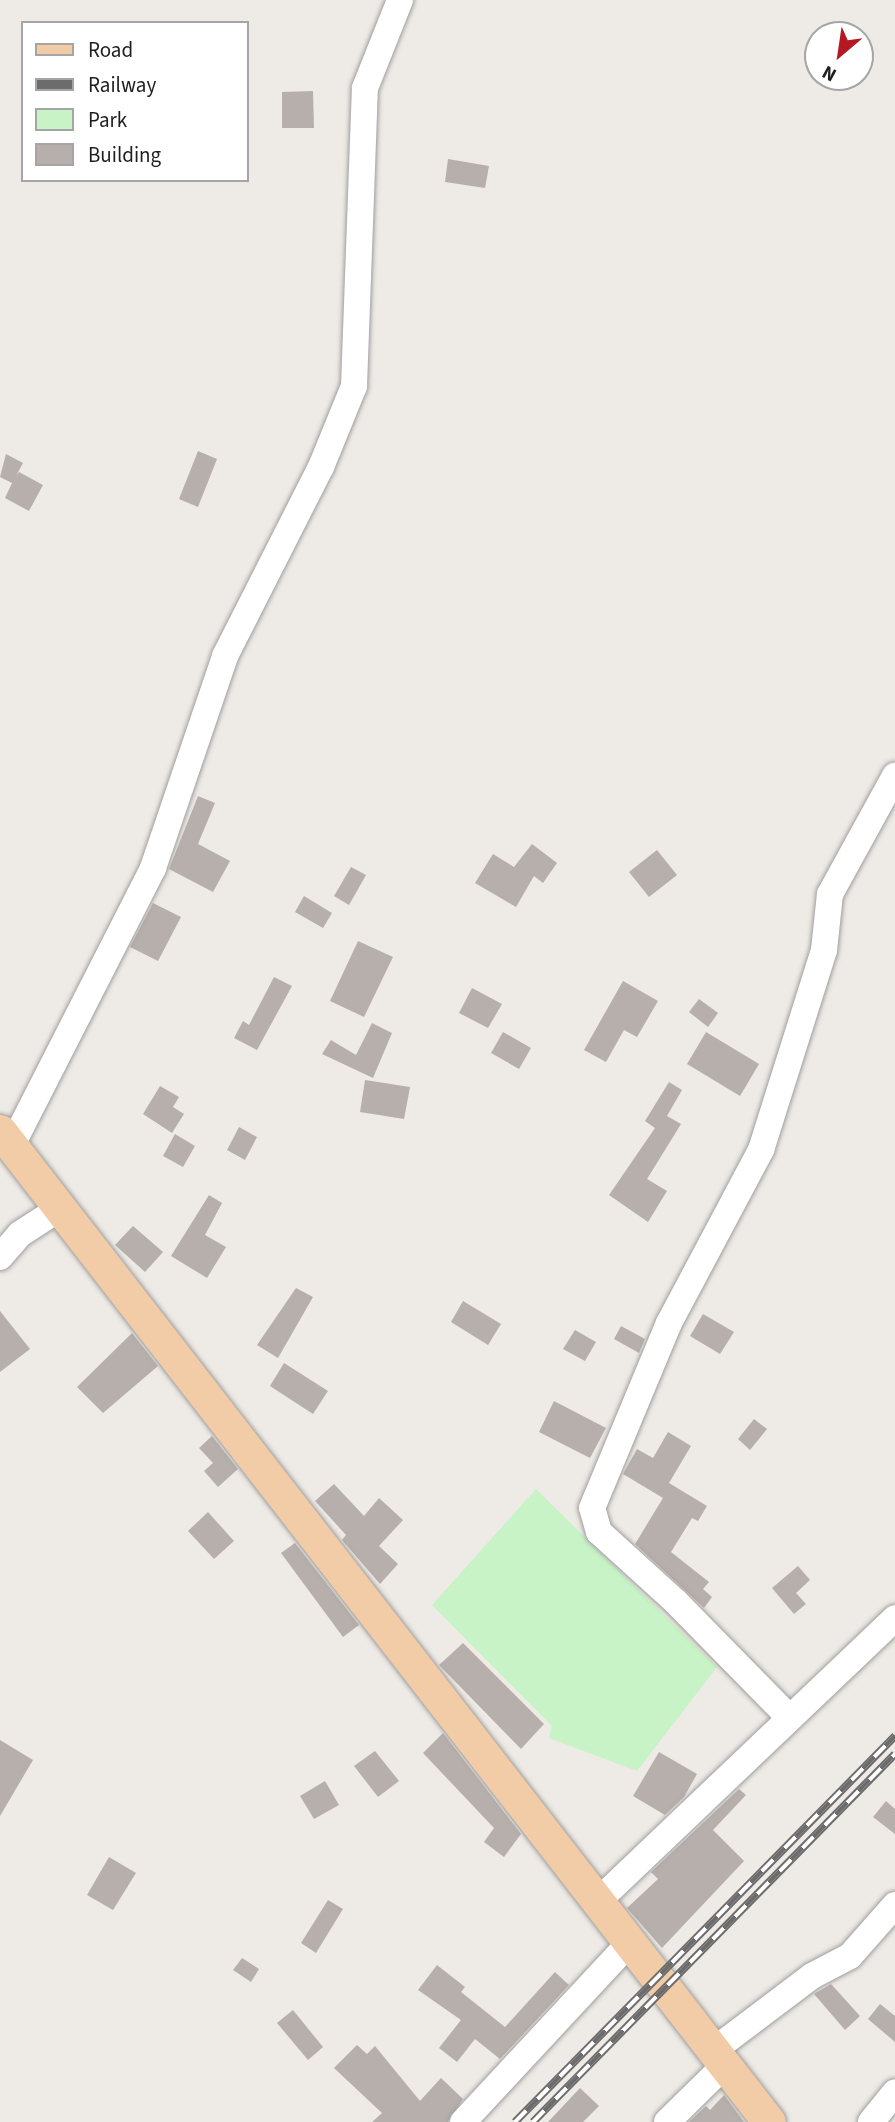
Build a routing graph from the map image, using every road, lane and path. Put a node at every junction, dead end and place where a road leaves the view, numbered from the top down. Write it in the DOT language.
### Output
graph roads {
  1 [pos="400,0"];
  2 [pos="895,776"];
  3 [pos="6,1138"];
  4 [pos="61,1208"];
  5 [pos="0,1257"];
  6 [pos="895,1618"];
  7 [pos="788,1716"];
  8 [pos="598,1900"];
  9 [pos="895,1905"];
  10 [pos="631,1942"];
  11 [pos="720,2057"];
  12 [pos="895,2092"];
  13 [pos="463,2122"];
  14 [pos="667,2122"];
  15 [pos="769,2122"];
  16 [pos="871,2122"];
  1 -- 3 [label="street"];
  2 -- 7 [label="street"];
  3 -- 4 [label="main road"];
  4 -- 5 [label="street"];
  4 -- 8 [label="main road"];
  6 -- 7 [label="street"];
  7 -- 8 [label="street"];
  8 -- 10 [label="main road"];
  9 -- 11 [label="street"];
  10 -- 11 [label="main road"];
  10 -- 13 [label="street"];
  11 -- 14 [label="street"];
  11 -- 15 [label="main road"];
  12 -- 16 [label="street"];
}
